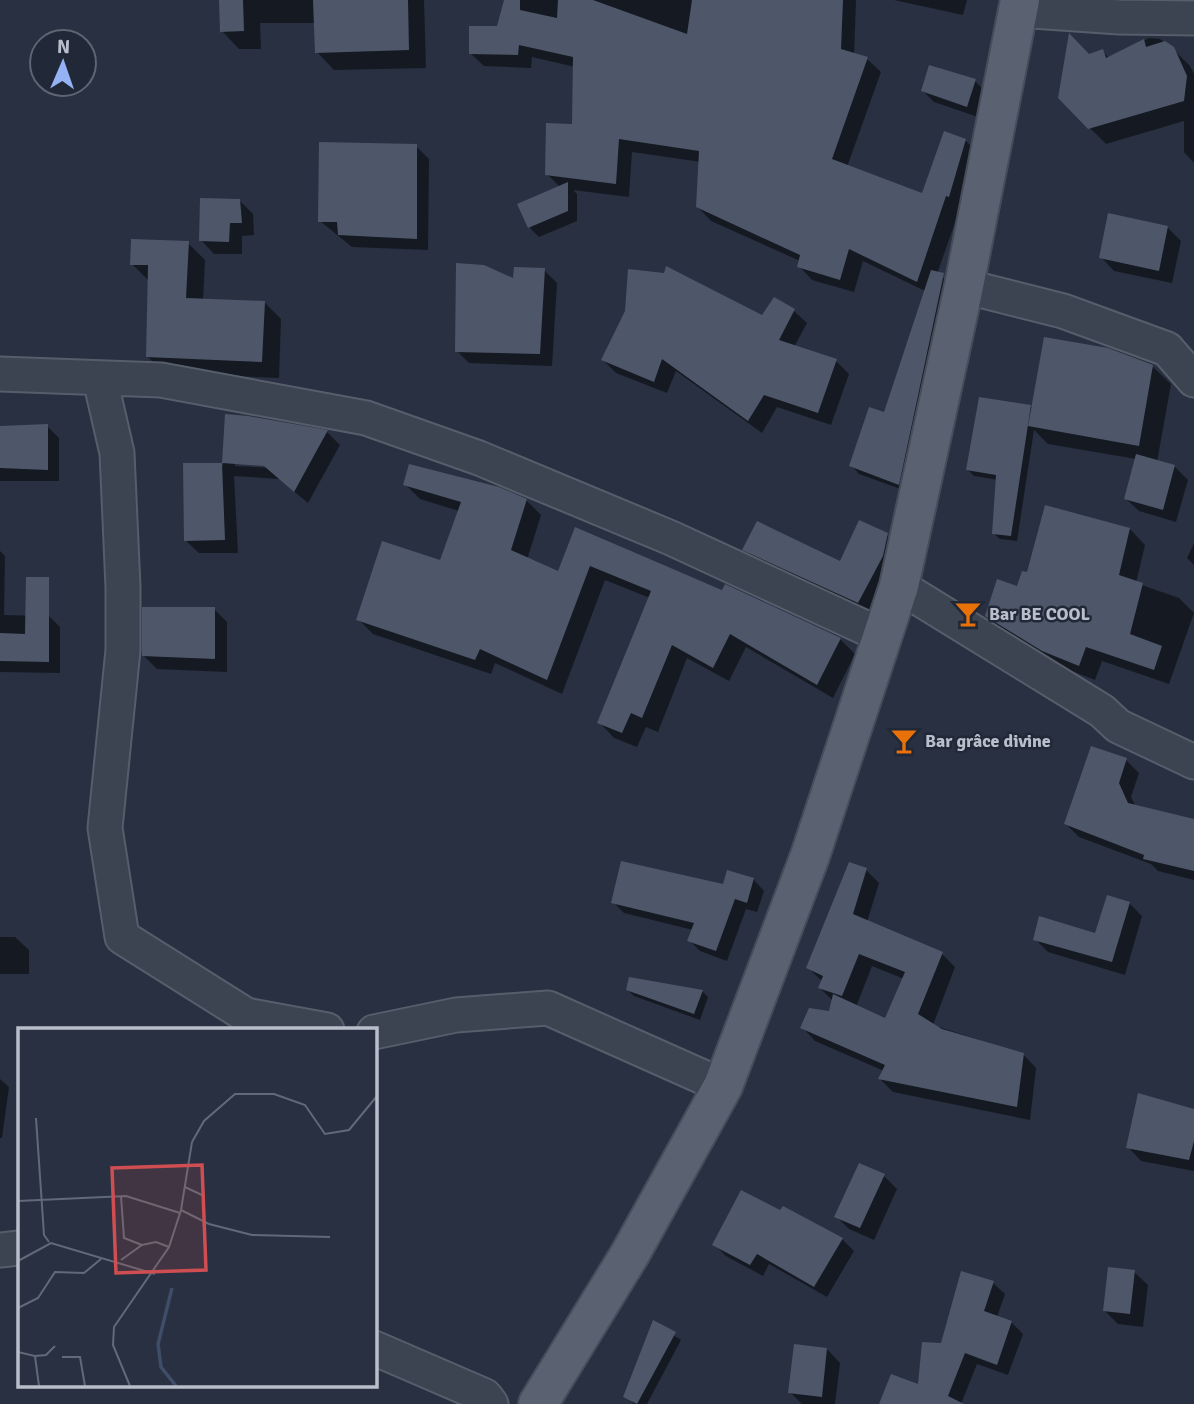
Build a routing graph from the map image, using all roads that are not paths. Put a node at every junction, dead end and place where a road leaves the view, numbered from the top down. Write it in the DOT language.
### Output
graph roads {
  1 [pos="1019,5"];
  2 [pos="1194,18"];
  3 [pos="964,286"];
  4 [pos="0,374"];
  5 [pos="100,379"];
  6 [pos="1194,380"];
  7 [pos="900,586"];
  8 [pos="883,636"];
  9 [pos="1194,762"];
  10 [pos="316,1028"];
  11 [pos="376,1032"];
  12 [pos="723,1086"];
  13 [pos="18,1248"];
  14 [pos="0,1250"];
  15 [pos="376,1350"];
  16 [pos="491,1404"];
  17 [pos="538,1404"];
  1 -- 2 [label="street"];
  1 -- 3 [label="main road"];
  3 -- 6 [label="street"];
  3 -- 7 [label="main road"];
  4 -- 5 [label="street"];
  5 -- 8 [label="street"];
  5 -- 10 [label="street"];
  7 -- 8 [label="main road"];
  7 -- 9 [label="street"];
  8 -- 12 [label="main road"];
  11 -- 12 [label="street"];
  12 -- 17 [label="main road"];
  13 -- 14 [label="street"];
  15 -- 16 [label="street"];
}
